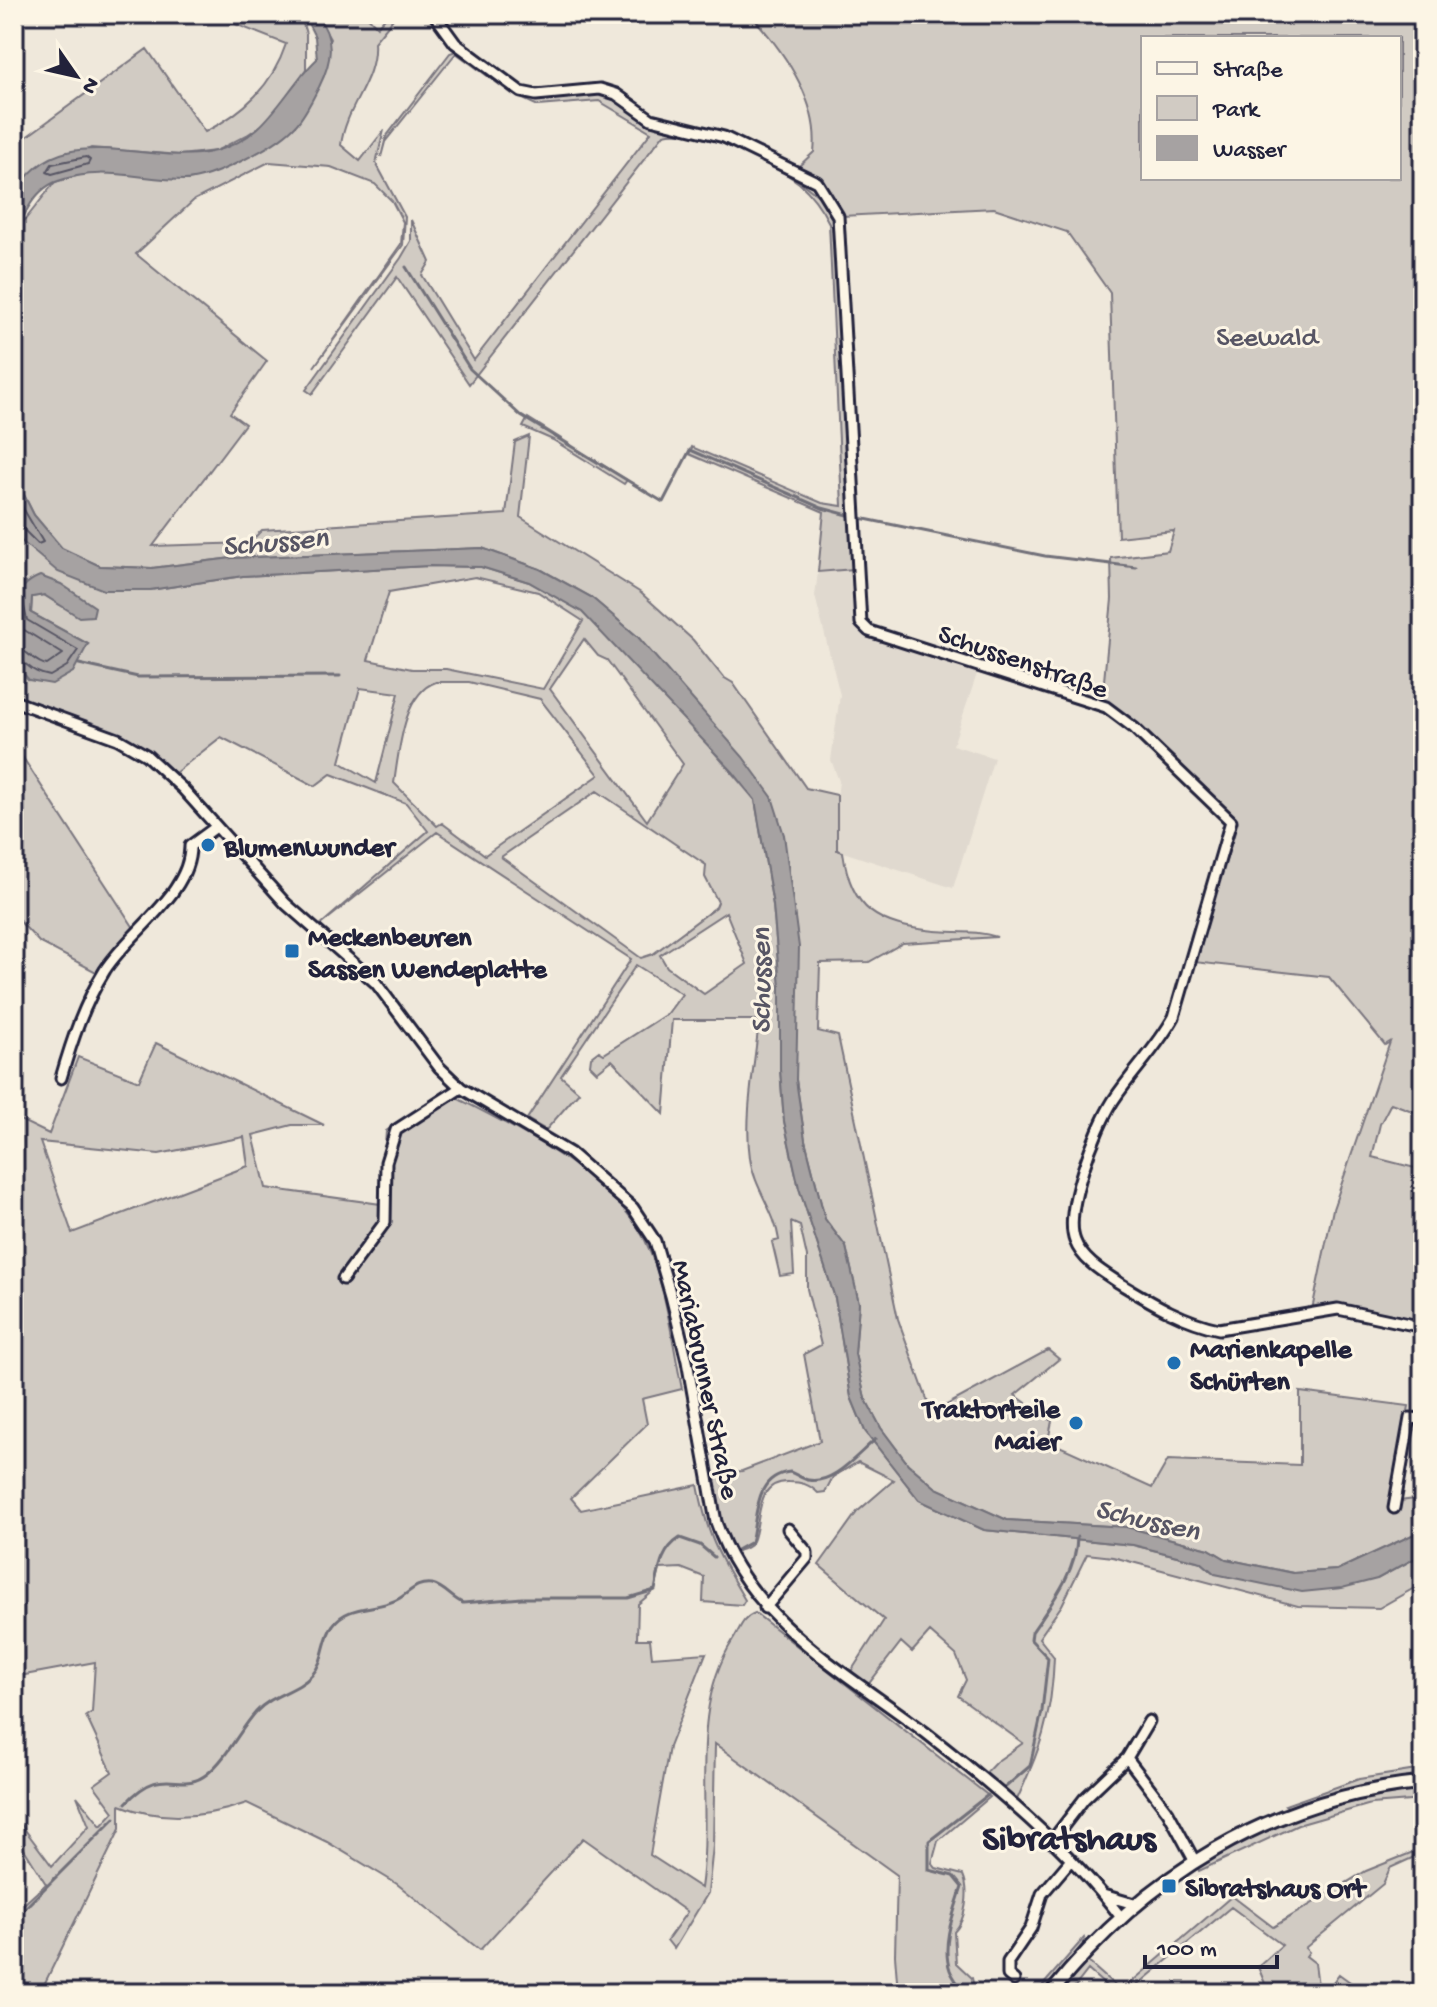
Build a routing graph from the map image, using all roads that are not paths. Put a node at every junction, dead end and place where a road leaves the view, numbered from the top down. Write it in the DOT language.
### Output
graph roads {
  1 [pos="434,14"];
  2 [pos="14,701"];
  3 [pos="216,827"];
  4 [pos="61,1078"];
  5 [pos="461,1088"];
  6 [pos="343,1279"];
  7 [pos="1423,1327"];
  8 [pos="1423,1419"];
  9 [pos="1394,1508"];
  10 [pos="788,1529"];
  11 [pos="765,1608"];
  12 [pos="1149,1721"];
  13 [pos="1127,1758"];
  14 [pos="1423,1783"];
  15 [pos="1051,1842"];
  16 [pos="1194,1860"];
  17 [pos="1070,1861"];
  18 [pos="1101,1894"];
  19 [pos="1134,1904"];
  20 [pos="1120,1916"];
  21 [pos="1014,1980"];
  22 [pos="1051,1993"];
  1 -- 7 [label="street, Schussenstraße"];
  2 -- 3 [label="street, Mariabrunner Straße"];
  3 -- 4 [label="street"];
  3 -- 5 [label="street, Mariabrunner Straße"];
  5 -- 6 [label="street"];
  5 -- 11 [label="street, Mariabrunner Straße"];
  8 -- 9 [label="street"];
  10 -- 11 [label="street"];
  11 -- 15 [label="street, Mariabrunner Straße"];
  12 -- 13 [label="street"];
  13 -- 15 [label="street"];
  13 -- 16 [label="street"];
  14 -- 16 [label="main road"];
  15 -- 17 [label="street, Mariabrunner Straße"];
  16 -- 19 [label="main road"];
  17 -- 18 [label="street, Mariabrunner Straße"];
  17 -- 21 [label="street"];
  18 -- 19 [label="street"];
  18 -- 20 [label="street, Mariabrunner Straße"];
  19 -- 20 [label="main road"];
  20 -- 22 [label="main road"];
}
